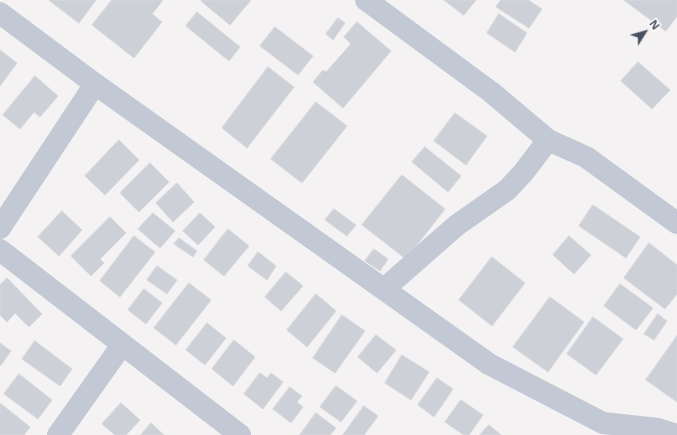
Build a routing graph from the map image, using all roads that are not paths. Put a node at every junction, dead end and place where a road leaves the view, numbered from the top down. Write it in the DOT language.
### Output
graph roads {
  1 [pos="366,0"];
  2 [pos="0,13"];
  3 [pos="95,84"];
  4 [pos="548,140"];
  5 [pos="677,223"];
  6 [pos="0,228"];
  7 [pos="0,250"];
  8 [pos="384,290"];
  9 [pos="122,345"];
  10 [pos="602,429"];
  11 [pos="58,435"];
  12 [pos="240,435"];
  13 [pos="677,435"];
  1 -- 4 [label="street"];
  2 -- 3 [label="street"];
  3 -- 6 [label="street"];
  3 -- 8 [label="street"];
  4 -- 5 [label="street"];
  4 -- 8 [label="street"];
  7 -- 9 [label="street"];
  8 -- 10 [label="street"];
  9 -- 11 [label="street"];
  9 -- 12 [label="street"];
  10 -- 13 [label="street"];
}
